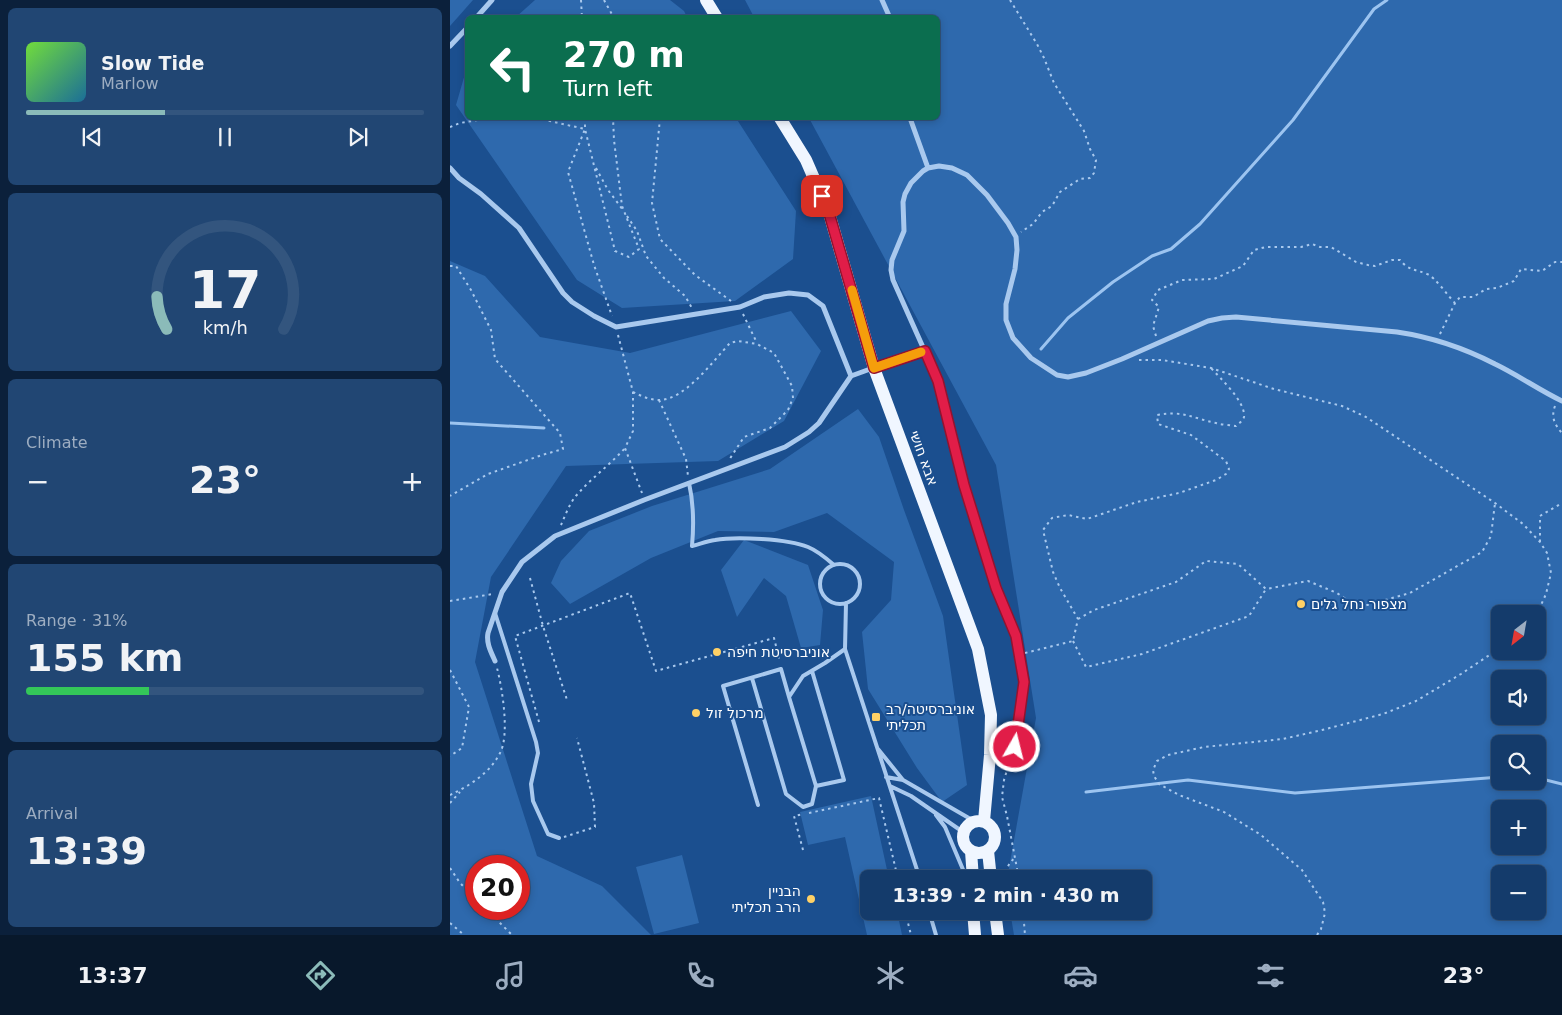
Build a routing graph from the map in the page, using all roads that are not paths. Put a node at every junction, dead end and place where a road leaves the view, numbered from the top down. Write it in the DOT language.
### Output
graph roads {
  1 [pos="492,0"];
  2 [pos="706,0"];
  3 [pos="882,0"];
  4 [pos="479,15"];
  5 [pos="715,15"];
  6 [pos="889,15"];
  7 [pos="465,30"];
  8 [pos="450,46"];
  9 [pos="781,120"];
  10 [pos="911,120"];
  11 [pos="450,168"];
  12 [pos="928,168"];
  13 [pos="925,351"];
  14 [pos="874,368"];
  15 [pos="851,376"];
  16 [pos="1559,400"];
  17 [pos="689,483"];
  18 [pos="834,566"];
  19 [pos="996,588"];
  20 [pos="846,604"];
  21 [pos="495,614"];
  22 [pos="845,649"];
  23 [pos="495,661"];
  24 [pos="812,671"];
  25 [pos="752,678"];
  26 [pos="789,697"];
  27 [pos="876,746"];
  28 [pos="990,755"];
  29 [pos="886,777"];
  30 [pos="903,780"];
  31 [pos="816,786"];
  32 [pos="890,786"];
  33 [pos="758,805"];
  34 [pos="934,811"];
  35 [pos="979,821"];
  36 [pos="964,832"];
  37 [pos="559,838"];
  38 [pos="971,851"];
  39 [pos="988,851"];
  40 [pos="917,870"];
  41 [pos="963,870"];
  42 [pos="972,870"];
  43 [pos="990,870"];
  44 [pos="932,920"];
  45 [pos="974,920"];
  46 [pos="996,920"];
  47 [pos="936,935"];
  48 [pos="975,935"];
  49 [pos="998,935"];
  1 -- 4 [label="street"];
  2 -- 5 [label="main road"];
  3 -- 6 [label="street"];
  7 -- 8 [label="street"];
  9 -- 14 [label="main road, אבא חושי"];
  10 -- 12 [label="street"];
  11 -- 15 [label="street"];
  12 -- 13 [label="street"];
  12 -- 16 [label="street"];
  13 -- 14 [label="lane"];
  13 -- 19 [label="street"];
  14 -- 15 [label="street"];
  14 -- 28 [label="main road, אבא חושי"];
  15 -- 17 [label="street"];
  17 -- 18 [label="lane"];
  17 -- 21 [label="street"];
  18 -- 20 [label="lane"];
  18 -- 20 [label="lane"];
  19 -- 28 [label="lane"];
  20 -- 22 [label="lane"];
  21 -- 23 [label="street"];
  21 -- 37 [label="lane"];
  22 -- 24 [label="lane"];
  22 -- 27 [label="lane"];
  24 -- 26 [label="lane"];
  24 -- 31 [label="lane"];
  25 -- 26 [label="lane"];
  25 -- 31 [label="lane"];
  25 -- 33 [label="lane"];
  26 -- 31 [label="lane"];
  27 -- 29 [label="lane"];
  27 -- 30 [label="lane"];
  28 -- 35 [label="main road, אבא חושי"];
  29 -- 30 [label="lane"];
  29 -- 32 [label="lane"];
  30 -- 35 [label="lane"];
  32 -- 34 [label="lane"];
  32 -- 40 [label="lane"];
  34 -- 36 [label="lane"];
  34 -- 41 [label="lane"];
  35 -- 36 [label="main road"];
  35 -- 39 [label="main road"];
  36 -- 38 [label="main road"];
  38 -- 39 [label="main road"];
  38 -- 42 [label="main road"];
  39 -- 43 [label="main road"];
  44 -- 47 [label="lane"];
  45 -- 48 [label="main road"];
  46 -- 49 [label="main road"];
}
